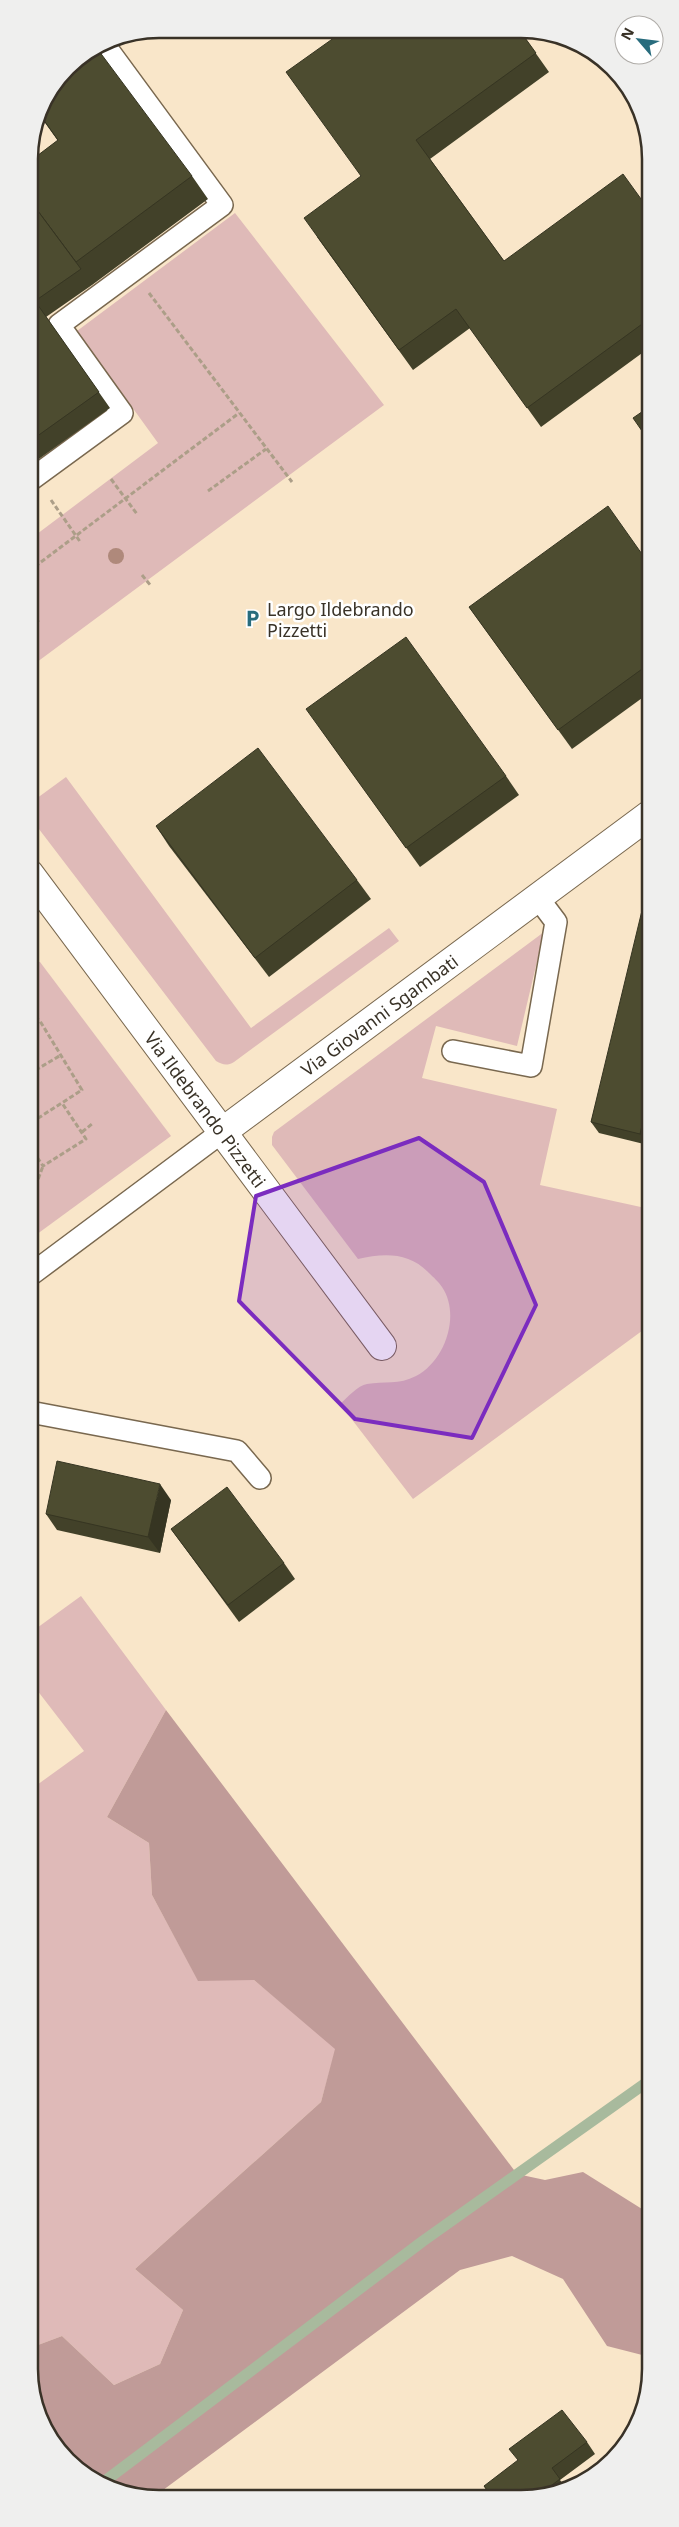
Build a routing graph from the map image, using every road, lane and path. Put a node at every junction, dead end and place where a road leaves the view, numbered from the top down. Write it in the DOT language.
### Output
graph roads {
  1 [pos="107,50"];
  2 [pos="132,271"];
  3 [pos="239,413"];
  4 [pos="266,448"];
  5 [pos="38,475"];
  6 [pos="111,479"];
  7 [pos="292,482"];
  8 [pos="38,487"];
  9 [pos="208,491"];
  10 [pos="125,498"];
  11 [pos="137,514"];
  12 [pos="76,536"];
  13 [pos="81,543"];
  14 [pos="38,564"];
  15 [pos="142,575"];
  16 [pos="151,586"];
  17 [pos="642,820"];
  18 [pos="38,885"];
  19 [pos="538,898"];
  20 [pos="38,1019"];
  21 [pos="453,1051"];
  22 [pos="61,1055"];
  23 [pos="38,1069"];
  24 [pos="62,1103"];
  25 [pos="38,1118"];
  26 [pos="92,1124"];
  27 [pos="82,1132"];
  28 [pos="222,1132"];
  29 [pos="38,1158"];
  30 [pos="43,1166"];
  31 [pos="38,1180"];
  32 [pos="38,1270"];
  33 [pos="382,1346"];
  34 [pos="38,1414"];
  35 [pos="260,1478"];
  1 -- 2 [label="lane"];
  2 -- 3 [label="path"];
  2 -- 5 [label="lane"];
  3 -- 4 [label="path"];
  3 -- 10 [label="path"];
  4 -- 7 [label="path"];
  4 -- 9 [label="path"];
  6 -- 10 [label="path"];
  8 -- 12 [label="path"];
  10 -- 11 [label="path"];
  10 -- 12 [label="path"];
  12 -- 13 [label="path"];
  12 -- 14 [label="path"];
  15 -- 16 [label="path"];
  17 -- 19 [label="street, Via Giovanni Sgambati"];
  18 -- 28 [label="street, Via Ildebrando Pizzetti"];
  19 -- 21 [label="lane"];
  19 -- 28 [label="street, Via Giovanni Sgambati"];
  20 -- 22 [label="path"];
  22 -- 23 [label="path"];
  22 -- 24 [label="path"];
  24 -- 25 [label="path"];
  24 -- 27 [label="path"];
  26 -- 27 [label="path"];
  27 -- 30 [label="path"];
  28 -- 32 [label="lane"];
  28 -- 33 [label="street, Via Ildebrando Pizzetti"];
  29 -- 30 [label="path"];
  30 -- 31 [label="path"];
  34 -- 35 [label="lane"];
}
